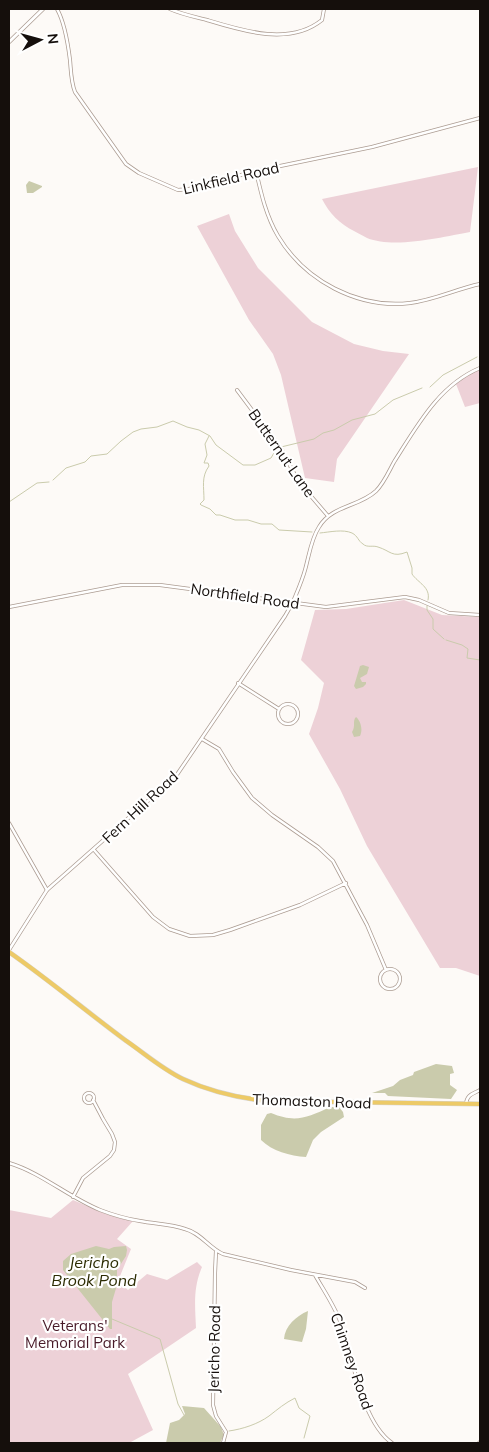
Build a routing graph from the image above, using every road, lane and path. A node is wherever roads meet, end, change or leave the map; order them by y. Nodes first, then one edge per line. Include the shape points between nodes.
1 (43, 9) edge
2 (58, 9) edge
3 (170, 9) edge
4 (324, 9) edge
5 (9, 42) edge
6 (480, 118) edge
7 (256, 171) junction
8 (480, 284) edge
9 (480, 368) edge
10 (237, 390) dead end
11 (328, 516) junction
12 (293, 602) junction
13 (9, 606) edge
14 (480, 615) edge
15 (238, 683) junction
16 (279, 709) junction
17 (202, 739) junction
18 (9, 823) edge
19 (94, 850) junction
20 (346, 883) junction
21 (47, 890) junction
22 (9, 951) edge
23 (386, 970) junction
24 (480, 1090) edge
25 (93, 1100) junction
26 (466, 1104) junction
27 (480, 1104) edge
28 (9, 1162) edge
29 (73, 1197) junction
30 (216, 1251) junction
31 (315, 1275) junction
32 (365, 1288) dead end
33 (223, 1443) edge
34 (392, 1443) edge

1 - 5 main road
2 - 7 street, Linkfield Road via 75,92 126,164 174,190
3 - 4 street via 264,34 299,32 315,26 322,20
6 - 7 street, Linkfield Road via 372,147
7 - 8 street via 265,207 278,236 303,267 333,288 365,300 404,304
9 - 11 street via 458,381 435,402 374,493
10 - 11 street, Butternut Lane via 280,447 298,481
11 - 12 street, Fern Hill Road via 316,532
12 - 13 street, Northfield Road via 160,585 122,585
12 - 14 street, Northfield Road via 332,607 405,596 449,613
12 - 15 street, Fern Hill Road
15 - 16 street
15 - 17 street, Fern Hill Road
16 - 16 street via 278,717 283,722 290,723 297,718 297,711 291,704 284,704
17 - 19 street, Fern Hill Road via 176,776
17 - 20 street via 219,749 252,798 327,854
18 - 21 street
19 - 20 street via 153,917 169,929 190,936 230,930 300,905
19 - 21 street, Fern Hill Road
20 - 23 street
21 - 22 street, Fern Hill Road
22 - 26 main road, Thomaston Road via 152,1060 208,1090 236,1098 268,1101
23 - 23 street via 393,969 400,976 395,988 388,989 381,983
24 - 26 street via 466,1098
25 - 25 street via 90,1093 84,1097 86,1103
25 - 29 street via 112,1134 114,1150 83,1178
26 - 27 main road, Thomaston Road
28 - 29 street
29 - 30 street via 124,1218 187,1229
30 - 31 street
30 - 33 street, Jericho Road via 213,1405 226,1432
31 - 32 street via 355,1282
31 - 34 street, Chimney Road via 342,1325 349,1356 374,1424

